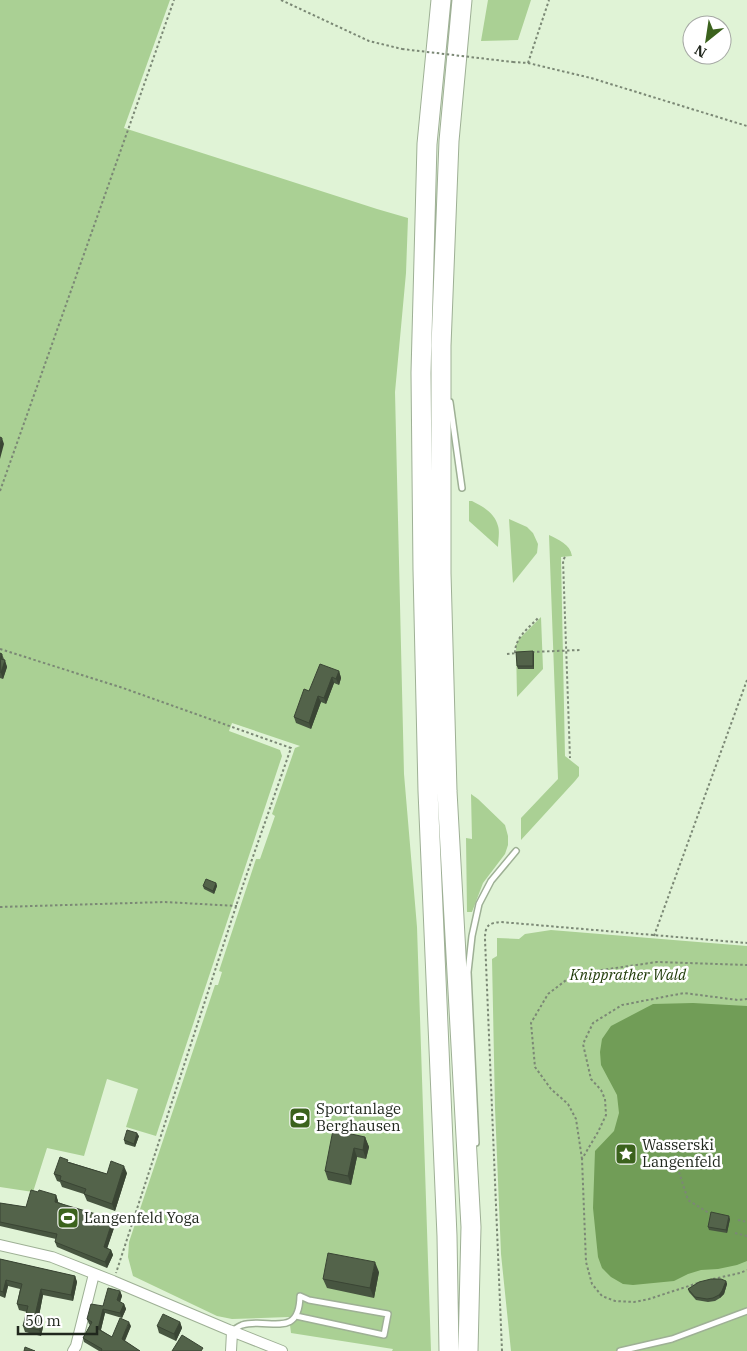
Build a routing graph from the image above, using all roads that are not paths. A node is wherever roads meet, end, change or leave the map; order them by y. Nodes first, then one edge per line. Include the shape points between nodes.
1 (441, 0) edge
2 (462, 0) edge
3 (441, 346) junction
4 (447, 384) dead end
5 (448, 394) dead end
6 (462, 488) dead end
7 (516, 850) dead end
8 (476, 1150) dead end
9 (476, 1199) dead end
10 (471, 1227) junction
11 (0, 1245) edge
12 (94, 1274) junction
13 (747, 1311) edge
14 (296, 1316) junction
15 (232, 1332) junction
16 (73, 1351) edge
17 (231, 1351) edge
18 (282, 1351) edge
19 (449, 1351) edge
20 (468, 1351) edge
21 (620, 1351) edge

1 - 19 highway via 427,144 421,374 428,791
2 - 3 highway via 449,141
3 - 4 lane
3 - 10 highway via 440,573 447,791
5 - 6 lane
7 - 8 lane via 479,904 472,936 468,972
9 - 10 lane
10 - 20 highway
11 - 12 street via 52,1257
12 - 15 street
12 - 16 street
13 - 21 lane via 672,1339
14 - 14 lane via 384,1335 388,1314 300,1296
14 - 15 lane via 288,1323 240,1325
15 - 17 street
15 - 18 street

